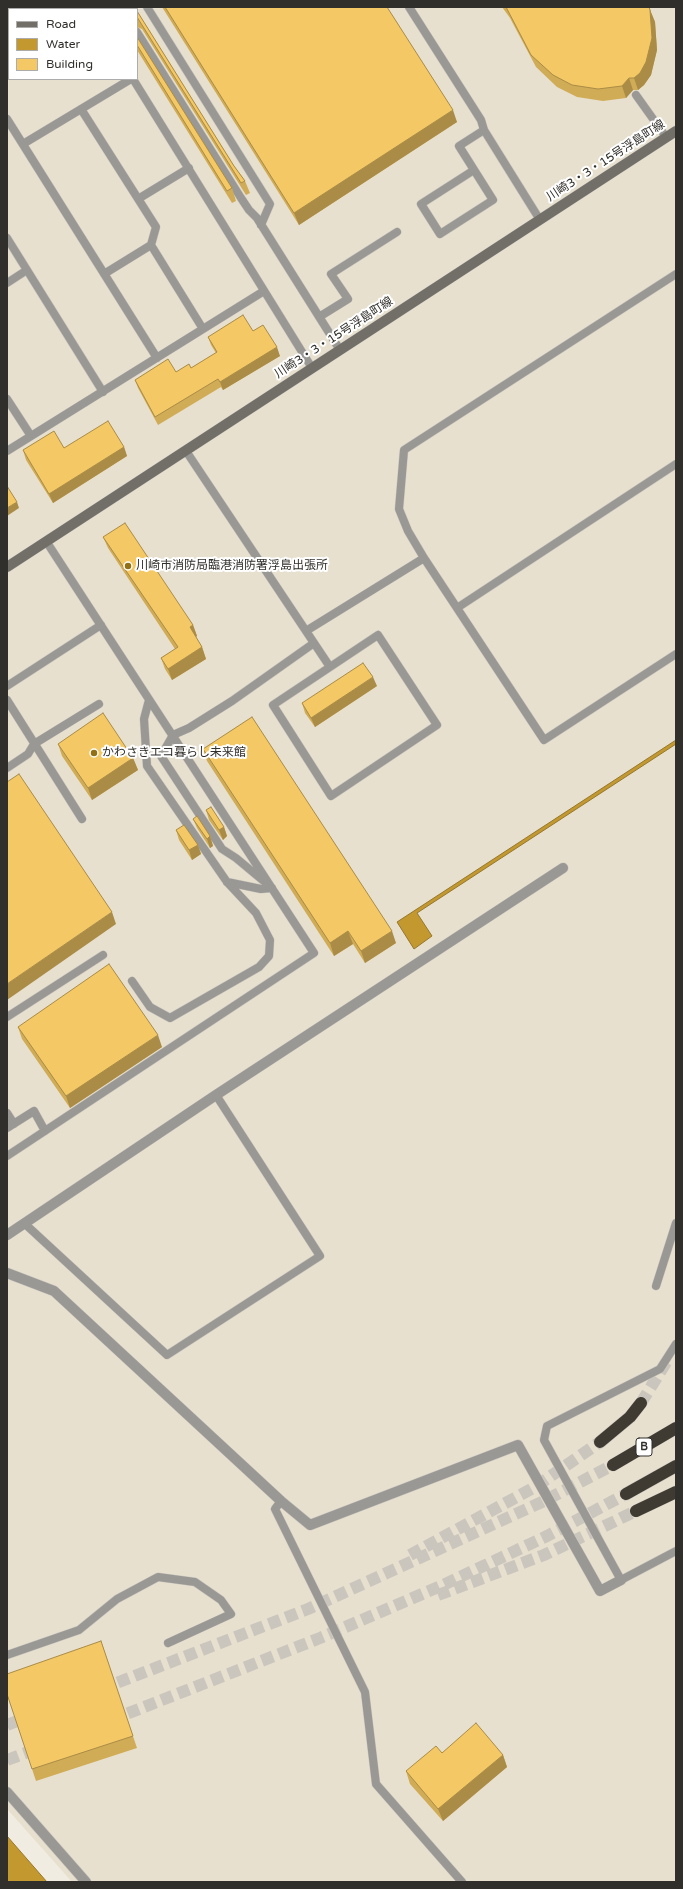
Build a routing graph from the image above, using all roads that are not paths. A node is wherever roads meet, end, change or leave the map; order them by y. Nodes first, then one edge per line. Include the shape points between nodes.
1 (147, 7) edge
2 (409, 7) edge
3 (138, 34) edge
4 (130, 80) edge
5 (133, 80) edge
6 (636, 95) dead end
7 (81, 109) junction
8 (7, 119) edge
9 (484, 130) junction
10 (676, 131) edge
11 (666, 137) junction
12 (23, 144) junction
13 (189, 168) junction
14 (474, 170) junction
15 (138, 199) junction
16 (540, 220) junction
17 (261, 225) junction
18 (397, 232) dead end
19 (7, 238) edge
20 (150, 245) junction
21 (27, 270) junction
22 (104, 274) junction
23 (676, 274) edge
24 (7, 283) edge
25 (264, 291) junction
26 (319, 317) junction
27 (203, 329) junction
28 (340, 350) junction
29 (157, 358) junction
30 (312, 368) junction
31 (103, 392) junction
32 (7, 398) edge
33 (31, 436) junction
34 (186, 450) junction
35 (7, 451) edge
36 (676, 464) edge
37 (46, 541) junction
38 (424, 558) junction
39 (8, 565) edge
40 (457, 608) junction
41 (101, 625) junction
42 (306, 631) junction
43 (314, 643) junction
44 (676, 654) edge
45 (330, 667) junction
46 (7, 686) edge
47 (7, 700) edge
48 (150, 700) junction
49 (99, 704) dead end
50 (173, 736) junction
51 (34, 744) junction
52 (7, 768) edge
53 (82, 819) dead end
54 (562, 868) dead end
55 (227, 882) junction
56 (272, 888) junction
57 (103, 955) dead end
58 (132, 981) dead end
59 (7, 1017) edge
60 (216, 1095) junction
61 (7, 1113) edge
62 (11, 1126) edge
63 (45, 1131) junction
64 (7, 1156) edge
65 (676, 1222) edge
66 (24, 1223) junction
67 (7, 1235) edge
68 (7, 1273) edge
69 (656, 1286) dead end
70 (676, 1344) edge
71 (641, 1402) tunnel mouth
72 (676, 1428) edge
73 (600, 1442) tunnel mouth
74 (613, 1465) tunnel mouth
75 (676, 1466) edge
76 (676, 1492) edge
77 (626, 1494) tunnel mouth
78 (281, 1501) junction
79 (636, 1512) tunnel mouth
80 (676, 1551) edge
81 (621, 1580) junction
82 (168, 1643) dead end
83 (7, 1655) edge
84 (7, 1792) edge
85 (86, 1882) edge
86 (462, 1882) edge

1 - 17 lane via 270,204
2 - 9 lane via 481,120
3 - 17 lane via 241,198
4 - 7 lane
5 - 13 lane
6 - 11 lane
7 - 12 lane
7 - 15 lane
8 - 12 lane
9 - 14 lane via 458,146
9 - 16 lane
10 - 11 street, 川崎3・3・15号浮島町線
11 - 16 street, 川崎3・3・15号浮島町線
12 - 22 lane
13 - 15 lane
13 - 25 lane
14 - 14 lane via 493,200 440,234 421,204
15 - 20 lane via 156,227
16 - 28 street, 川崎3・3・15号浮島町線
17 - 26 lane
18 - 26 lane via 331,274 348,299
19 - 21 lane
20 - 22 lane
20 - 27 lane
21 - 24 lane
21 - 31 lane
22 - 29 lane
23 - 38 lane via 404,450 399,509
25 - 27 lane
25 - 30 lane
26 - 28 lane
27 - 29 lane
28 - 30 street, 川崎3・3・15号浮島町線
29 - 31 lane
30 - 34 street, 川崎3・3・15号浮島町線
31 - 33 lane
32 - 33 lane
33 - 35 lane
34 - 37 street, 川崎3・3・15号浮島町線
34 - 42 lane
36 - 40 lane
37 - 39 street, 川崎3・3・15号浮島町線
37 - 41 lane
38 - 40 lane
38 - 42 lane
40 - 44 lane via 544,740
41 - 46 lane
41 - 48 lane
42 - 43 lane
43 - 45 lane
43 - 50 lane via 232,701
45 - 45 lane via 273,705 331,796 438,725 378,635
47 - 51 lane
48 - 50 lane
48 - 55 lane via 144,719 147,766
49 - 51 lane
50 - 56 lane
50 - 56 lane via 161,756 222,849
51 - 52 lane via 28,754
51 - 53 lane
54 - 60 street
55 - 56 lane via 261,889
55 - 58 lane via 256,913 270,940 269,956 258,967 170,1018 150,1007
56 - 63 lane via 314,953
57 - 59 lane
60 - 66 street
60 - 66 lane via 320,1256 167,1355
61 - 62 lane
62 - 63 lane via 34,1111
63 - 64 lane
65 - 69 lane
66 - 67 street
68 - 78 street via 54,1291
70 - 81 lane via 660,1369 547,1426 544,1440
71 - 73 highway via 630,1417
72 - 74 highway, B
75 - 77 highway
76 - 79 highway
78 - 81 street via 310,1525 518,1445 600,1591
78 - 86 lane via 275,1509 365,1692 376,1784
80 - 81 lane
82 - 83 lane via 231,1614 221,1600 195,1582 158,1578 116,1599 79,1630
84 - 85 street

